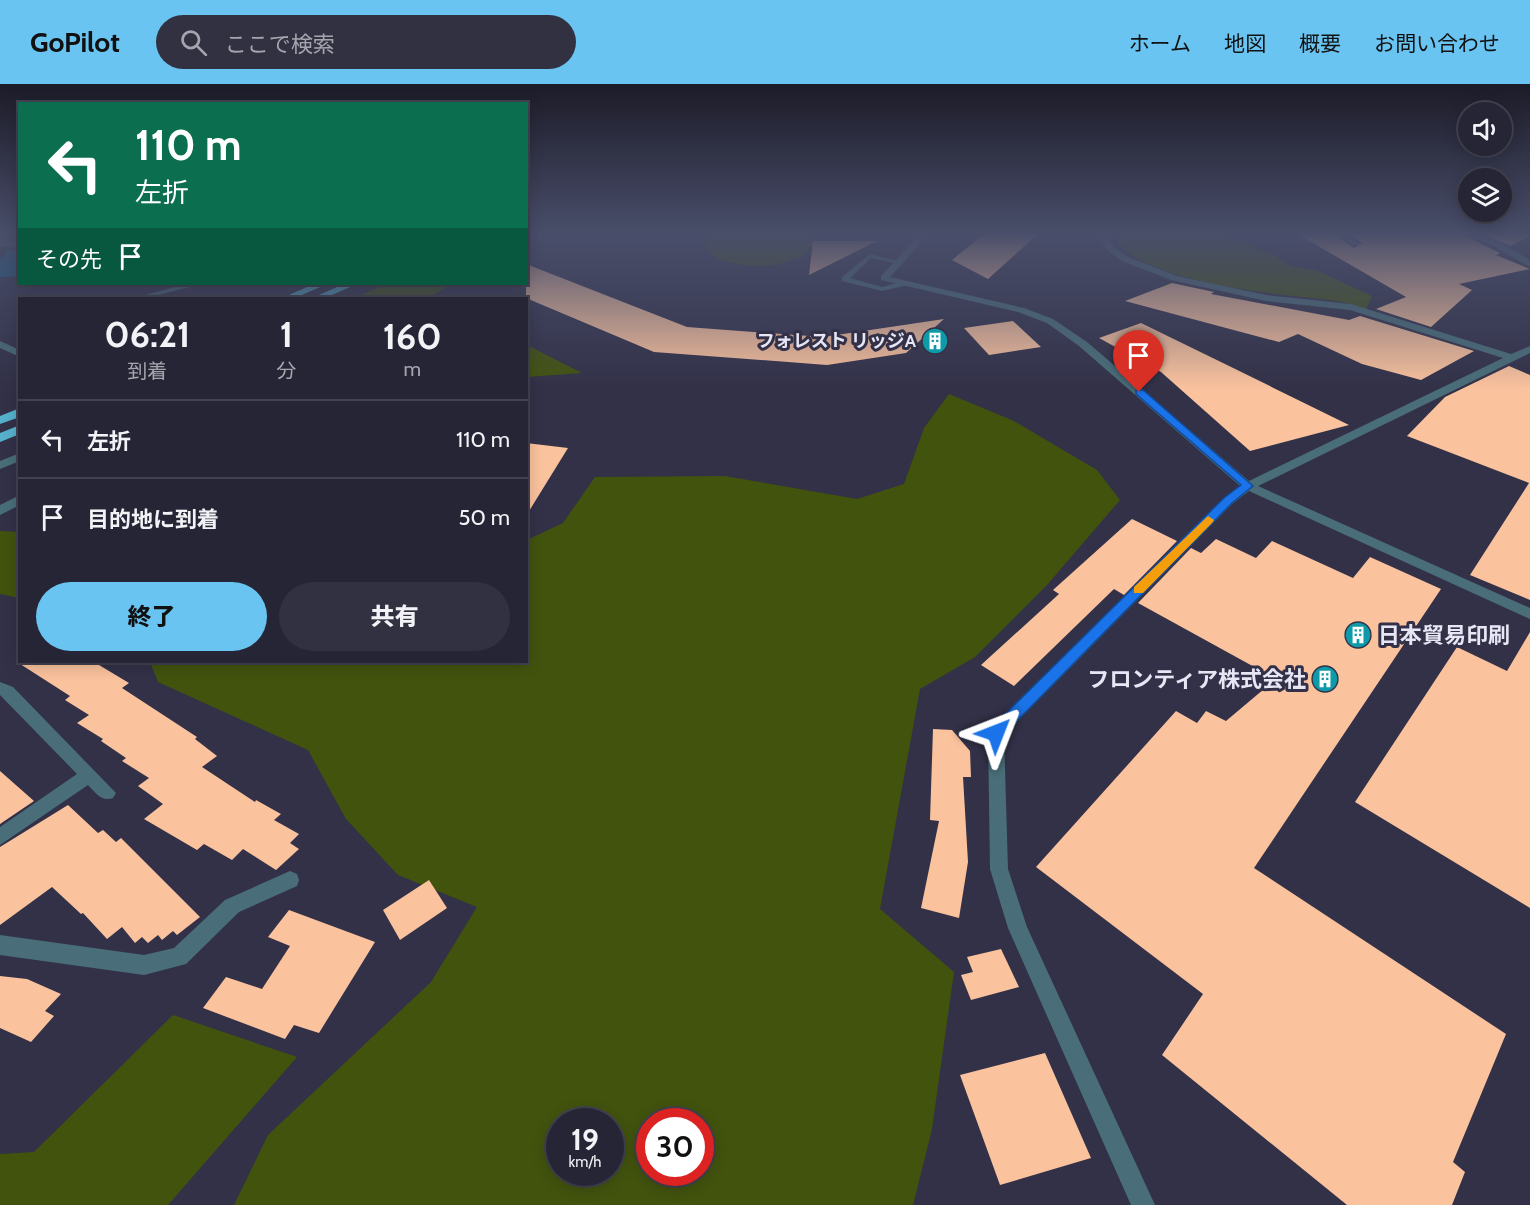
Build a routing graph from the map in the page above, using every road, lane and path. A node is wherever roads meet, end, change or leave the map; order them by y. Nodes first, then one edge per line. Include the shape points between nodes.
1 (865, 284) edge
2 (900, 284) edge
3 (911, 284) edge
4 (1203, 284) edge
5 (192, 285) edge
6 (319, 285) edge
7 (350, 285) edge
8 (142, 297) edge
9 (289, 297) edge
10 (320, 297) edge
11 (18, 339) edge
12 (1, 345) edge
13 (1530, 350) edge
14 (18, 353) edge
15 (1512, 358) junction
16 (18, 413) edge
17 (0, 420) edge
18 (18, 430) edge
19 (0, 438) edge
20 (18, 457) edge
21 (0, 465) edge
22 (1248, 486) junction
23 (18, 500) edge
24 (0, 511) edge
25 (1530, 614) edge
26 (0, 688) edge
27 (89, 775) junction
28 (107, 793) dead end
29 (0, 837) edge
30 (290, 880) dead end
31 (0, 945) edge
32 (1143, 1205) edge

1 - 2 lane via 882,289
3 - 22 street via 1021,310 1050,321 1083,344
4 - 15 street via 1266,298 1351,307
5 - 8 street
6 - 9 highway
7 - 10 highway
11 - 12 street
12 - 14 street
13 - 15 street
15 - 22 street
16 - 17 highway
18 - 19 highway
20 - 21 street
22 - 25 street
22 - 32 street via 1228,501 996,733 999,869 1018,928
23 - 24 street
26 - 27 street
27 - 28 street
27 - 29 street
30 - 31 street via 232,906 179,957 144,965

